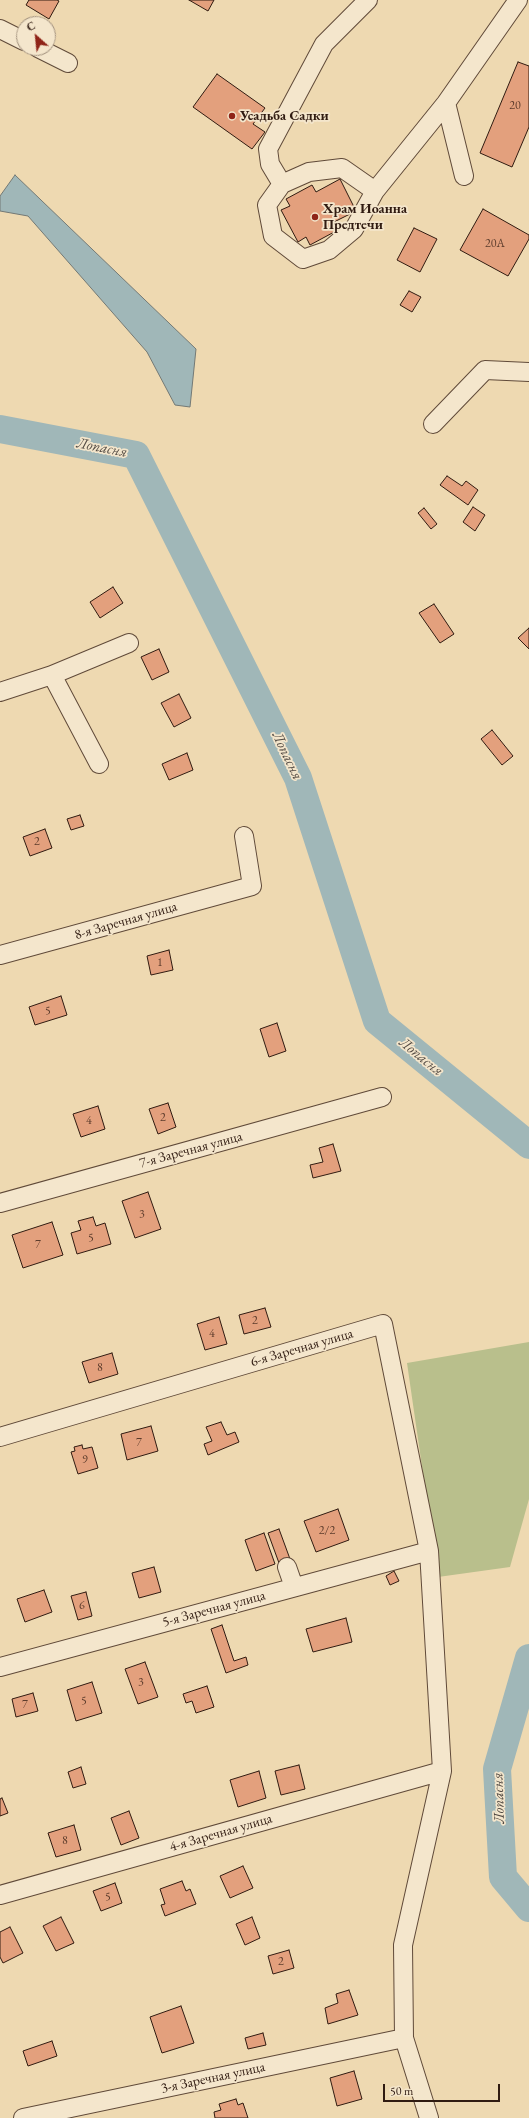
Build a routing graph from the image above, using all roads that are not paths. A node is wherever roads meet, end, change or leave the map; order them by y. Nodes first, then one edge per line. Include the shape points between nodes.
1 (368, 0) edge
2 (518, 0) edge
3 (0, 29) edge
4 (16, 37) edge
5 (54, 56) edge
6 (68, 63) dead end
7 (446, 103) junction
8 (464, 176) dead end
9 (282, 184) junction
10 (375, 191) junction
11 (529, 372) edge
12 (433, 424) dead end
13 (129, 643) dead end
14 (52, 675) junction
15 (0, 692) edge
16 (99, 764) dead end
17 (244, 836) dead end
18 (0, 956) edge
19 (382, 1097) dead end
20 (0, 1203) edge
21 (0, 1436) edge
22 (429, 1551) junction
23 (287, 1567) dead end
24 (294, 1587) junction
25 (0, 1667) edge
26 (442, 1771) junction
27 (0, 1895) edge
28 (404, 2038) junction
29 (23, 2118) edge
30 (429, 2118) edge

1 - 9 street via 324,44 268,149 270,164
2 - 7 street
3 - 4 street
5 - 6 street
7 - 8 street
7 - 10 street
9 - 10 street via 309,172 342,168
9 - 10 street via 267,205 273,236 303,259 329,250 354,229
11 - 12 street via 485,370
13 - 14 street
14 - 15 street
14 - 16 street
17 - 18 street, 8-я Заречная улица via 252,886
19 - 20 street, 7-я Заречная улица
21 - 22 street, 6-я Заречная улица via 383,1324
22 - 24 street, 5-я Заречная улица
22 - 26 street
23 - 24 street
24 - 25 street, 5-я Заречная улица
26 - 27 street, 4-я Заречная улица
26 - 28 street via 402,1945
28 - 29 street, 3-я Заречная улица
28 - 30 street

